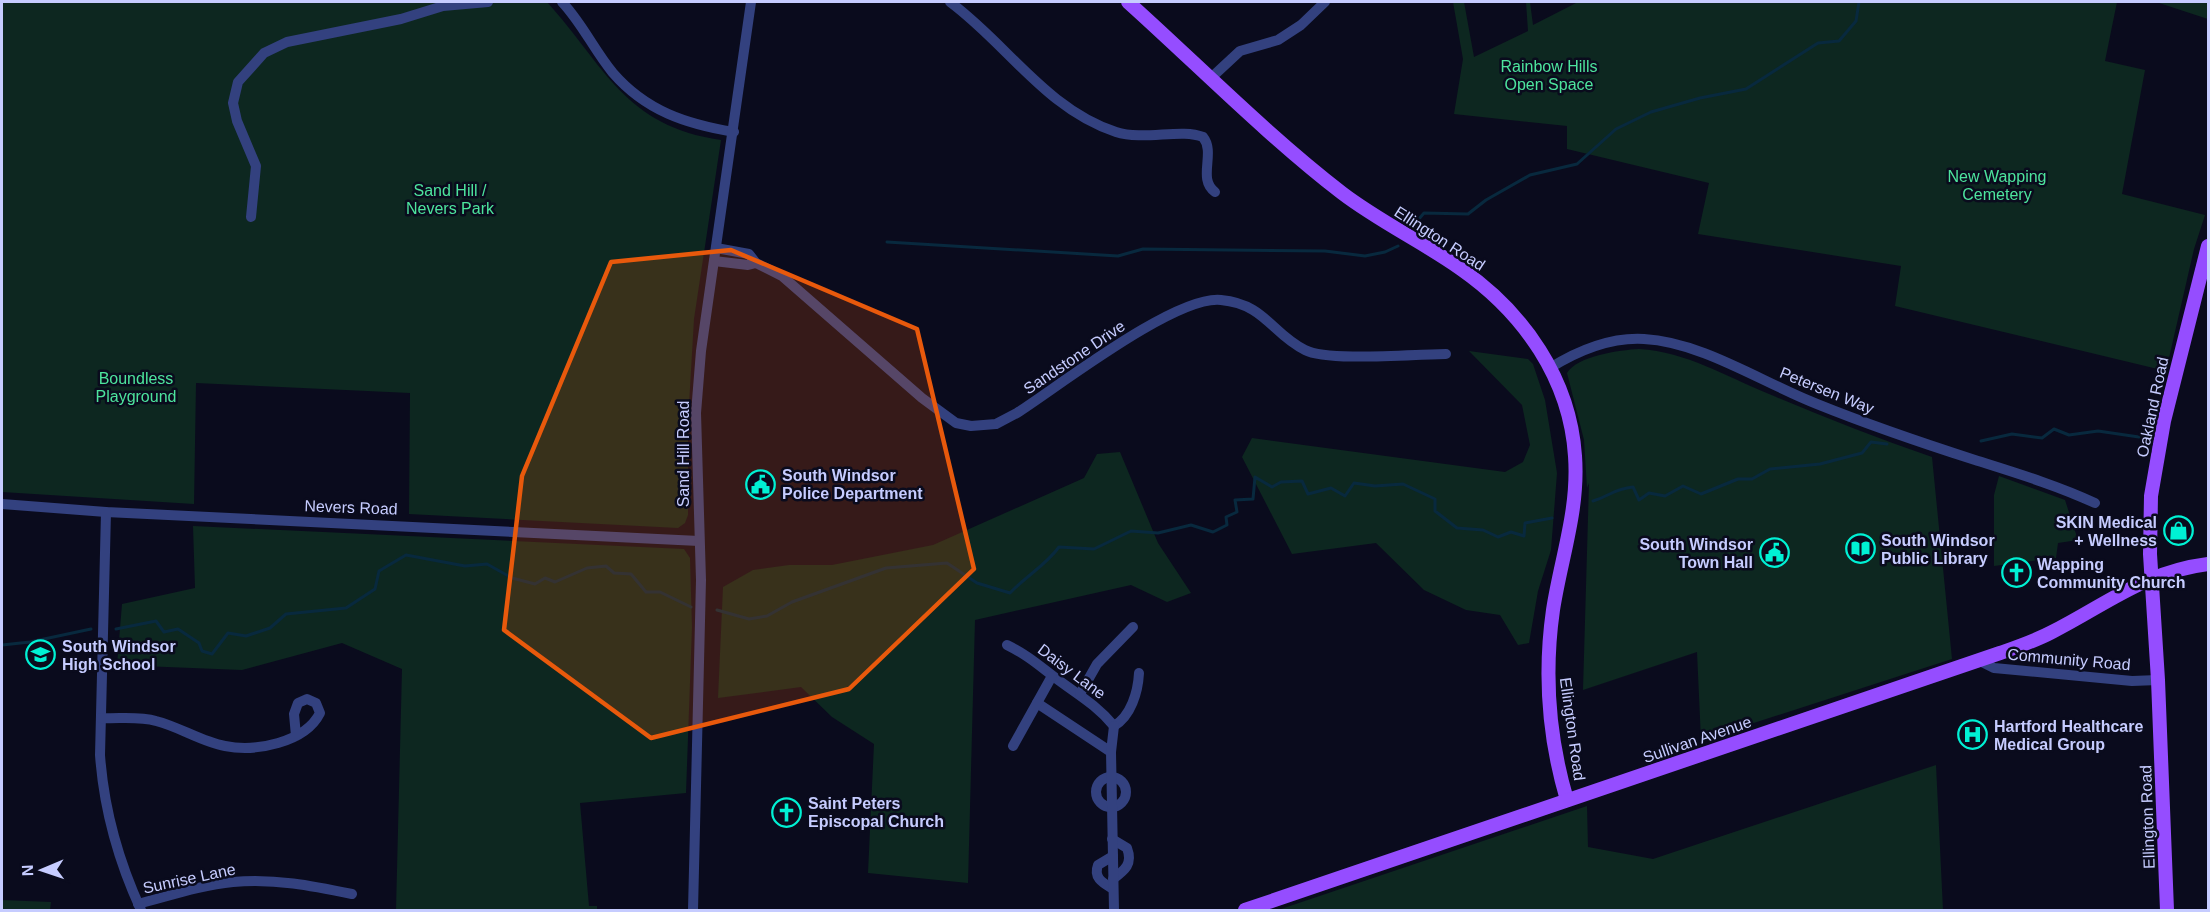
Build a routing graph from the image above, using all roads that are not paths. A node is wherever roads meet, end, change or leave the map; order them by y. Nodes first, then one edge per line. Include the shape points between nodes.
1 (488, 2) edge
2 (562, 2) edge
3 (752, 2) edge
4 (950, 2) edge
5 (1128, 2) edge
6 (1325, 2) edge
7 (1212, 77) junction
8 (734, 132) junction
9 (1215, 192) dead end
10 (251, 217) dead end
11 (2208, 246) edge
12 (716, 248) junction
13 (714, 261) junction
14 (756, 263) junction
15 (1446, 354) dead end
16 (1550, 368) junction
17 (2095, 503) dead end
18 (2, 504) edge
19 (106, 512) junction
20 (699, 541) junction
21 (2208, 564) edge
22 (2151, 579) junction
23 (1133, 627) dead end
24 (1007, 645) dead end
25 (1980, 661) junction
26 (1139, 673) dead end
27 (1052, 676) junction
28 (2158, 680) junction
29 (1080, 693) junction
30 (1037, 703) junction
31 (101, 718) junction
32 (1114, 726) junction
33 (296, 735) dead end
34 (1013, 746) dead end
35 (1111, 752) junction
36 (1111, 776) junction
37 (1567, 800) junction
38 (1112, 809) junction
39 (1112, 839) junction
40 (1113, 855) junction
41 (1113, 884) junction
42 (352, 894) dead end
43 (139, 907) edge
44 (693, 910) edge
45 (1114, 910) edge
46 (1245, 910) edge
47 (2167, 910) edge

1 - 10 street via 443,6 401,20 287,42 264,54 238,82 233,103 256,166
2 - 8 street via 613,73 656,110 703,127
3 - 8 street, Sand Hill Road
4 - 9 street via 1067,108 1125,134 1203,137 1208,145 1207,180
5 - 7 main road, Ellington Road
6 - 7 street via 1302,25 1278,40 1239,51
7 - 16 main road, Ellington Road via 1343,194 1460,268 1495,296 1521,322
8 - 12 street, Sand Hill Road
11 - 22 main road, Oakland Road via 2158,451 2151,496
12 - 13 street, Sand Hill Road
12 - 14 street, Sandstone Drive via 749,254
13 - 14 street, Sandstone Drive via 748,266
13 - 20 street, Sand Hill Road via 700,351 696,413
14 - 15 street, Sandstone Drive via 782,276 948,418 970,426 996,424 1017,413 1160,318 1190,304 1220,299 1243,304 1266,316 1305,351 1325,356
16 - 17 street, Petersen Way via 1609,340 1642,338 1674,342 1816,404
16 - 37 main road, Ellington Road via 1566,406 1575,455 1574,509 1553,609 1548,674 1555,742
18 - 19 street, Nevers Road
19 - 20 street, Nevers Road
19 - 31 street
20 - 44 street, Sand Hill Road via 701,640
21 - 22 main road, Sullivan Avenue
22 - 25 main road, Sullivan Avenue via 2119,592 2050,633
22 - 28 main road, Ellington Road
23 - 29 street via 1097,664
24 - 27 street, Daisy Lane via 1036,661
25 - 28 street, Community Road via 1994,668
25 - 37 main road, Sullivan Avenue
26 - 32 street via 1131,706
27 - 29 street, Daisy Lane
27 - 30 street
28 - 47 main road, Ellington Road
29 - 32 street, Daisy Lane
30 - 34 street
30 - 35 street
31 - 33 street via 153,720 224,746 251,748
31 - 43 street via 101,765 108,820
32 - 35 street
35 - 36 street
36 - 38 street
36 - 38 street via 1123,783 1128,792
36 - 38 street via 1099,782 1095,792
37 - 46 main road, Sullivan Avenue
38 - 39 street
39 - 40 street
39 - 41 street via 1127,848 1130,858 1127,869
40 - 41 street
40 - 41 street via 1098,865 1096,872 1098,879
41 - 45 street
42 - 43 street, Sunrise Lane via 300,884 232,882

